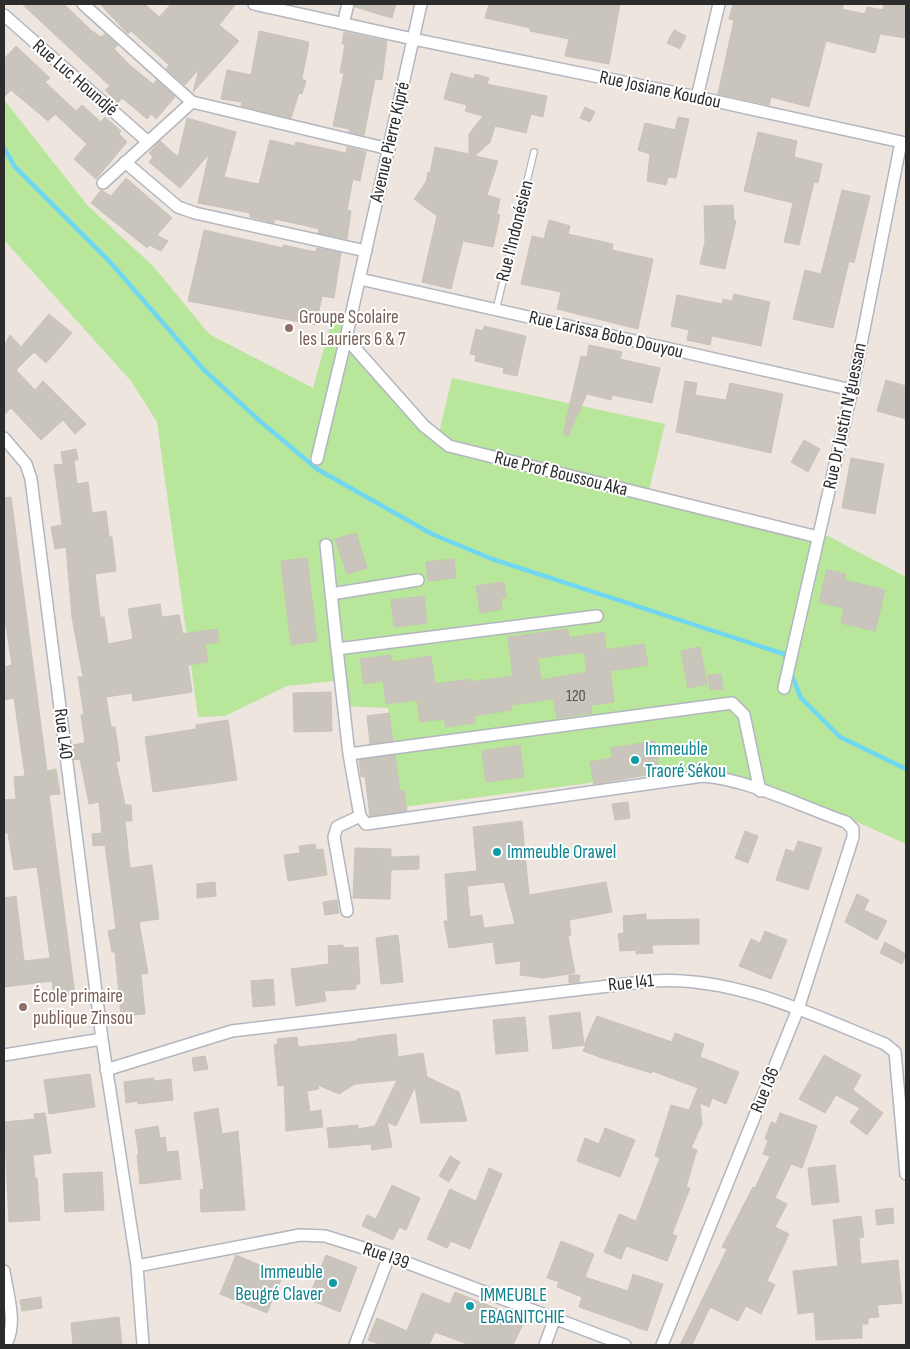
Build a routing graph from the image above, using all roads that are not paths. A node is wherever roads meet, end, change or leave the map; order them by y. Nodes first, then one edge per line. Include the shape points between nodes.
1 (83, 4) edge
2 (254, 4) edge
3 (348, 4) edge
4 (421, 4) edge
5 (719, 4) edge
6 (4, 15) edge
7 (343, 24) junction
8 (413, 40) junction
9 (697, 97) junction
10 (192, 102) junction
11 (147, 141) junction
12 (904, 143) edge
13 (389, 149) junction
14 (534, 152) dead end
15 (125, 162) junction
16 (103, 183) dead end
17 (366, 251) junction
18 (360, 279) junction
19 (496, 310) junction
20 (346, 338) junction
21 (852, 390) junction
22 (4, 438) edge
23 (317, 459) dead end
24 (818, 537) junction
25 (326, 545) dead end
26 (418, 580) dead end
27 (331, 594) junction
28 (598, 616) dead end
29 (338, 649) junction
30 (784, 688) dead end
31 (349, 754) junction
32 (760, 791) junction
33 (360, 816) junction
34 (347, 911) dead end
35 (798, 1008) junction
36 (102, 1039) junction
37 (4, 1055) edge
38 (106, 1070) junction
39 (906, 1174) edge
40 (389, 1256) junction
41 (137, 1266) junction
42 (4, 1271) edge
43 (554, 1320) junction
44 (4, 1343) edge
45 (143, 1345) edge
46 (355, 1345) edge
47 (545, 1345) edge
48 (625, 1345) edge
49 (662, 1345) edge

1 - 10 street
2 - 7 street, Rue Josiane Koudou
3 - 7 street
4 - 8 street, Avenue Pierre Kipré
5 - 9 street
6 - 11 street, Rue Luc Houndjé
7 - 8 street, Rue Josiane Koudou
8 - 9 street, Rue Josiane Koudou
8 - 13 street, Avenue Pierre Kipré
9 - 12 street, Rue Josiane Koudou
10 - 11 street
10 - 13 street
11 - 15 street
12 - 21 street, Rue Dr Justin N'guessan
13 - 17 street, Avenue Pierre Kipré
14 - 19 lane, Rue l'Indonésien
15 - 16 street
15 - 17 street via 178,207
17 - 18 street, Avenue Pierre Kipré
18 - 19 street, Rue Larissa Bobo Douyou
18 - 20 street, Avenue Pierre Kipré
19 - 21 street, Rue Larissa Bobo Douyou
20 - 23 street, Avenue Pierre Kipré
20 - 24 street, Rue Prof Boussou Aka via 424,426 449,446
21 - 24 street, Rue Dr Justin N'guessan
22 - 36 street, Rue L40 via 26,464 31,479
24 - 30 street, Rue Dr Justin N'guessan
25 - 27 street
26 - 27 street
27 - 29 street
28 - 29 street
29 - 31 street
31 - 32 street via 732,703 744,715
31 - 33 street
32 - 33 street via 720,777 703,776 375,825 366,824
32 - 35 street, Rue I36 via 846,822 853,829
33 - 34 street via 337,827 334,837
35 - 38 street, Rue I41 via 709,982 679,979 232,1030
35 - 39 street, Rue I41 via 885,1044 895,1052
35 - 49 street, Rue I36
36 - 37 street
36 - 38 street, Rue L40
38 - 41 street, Rue L40
40 - 41 street, Rue I39 via 324,1236 300,1236
40 - 43 street, Rue I39
40 - 46 street
41 - 45 street, Rue L40
42 - 44 street via 12,1321 11,1334
43 - 47 street
43 - 48 street, Rue I39

